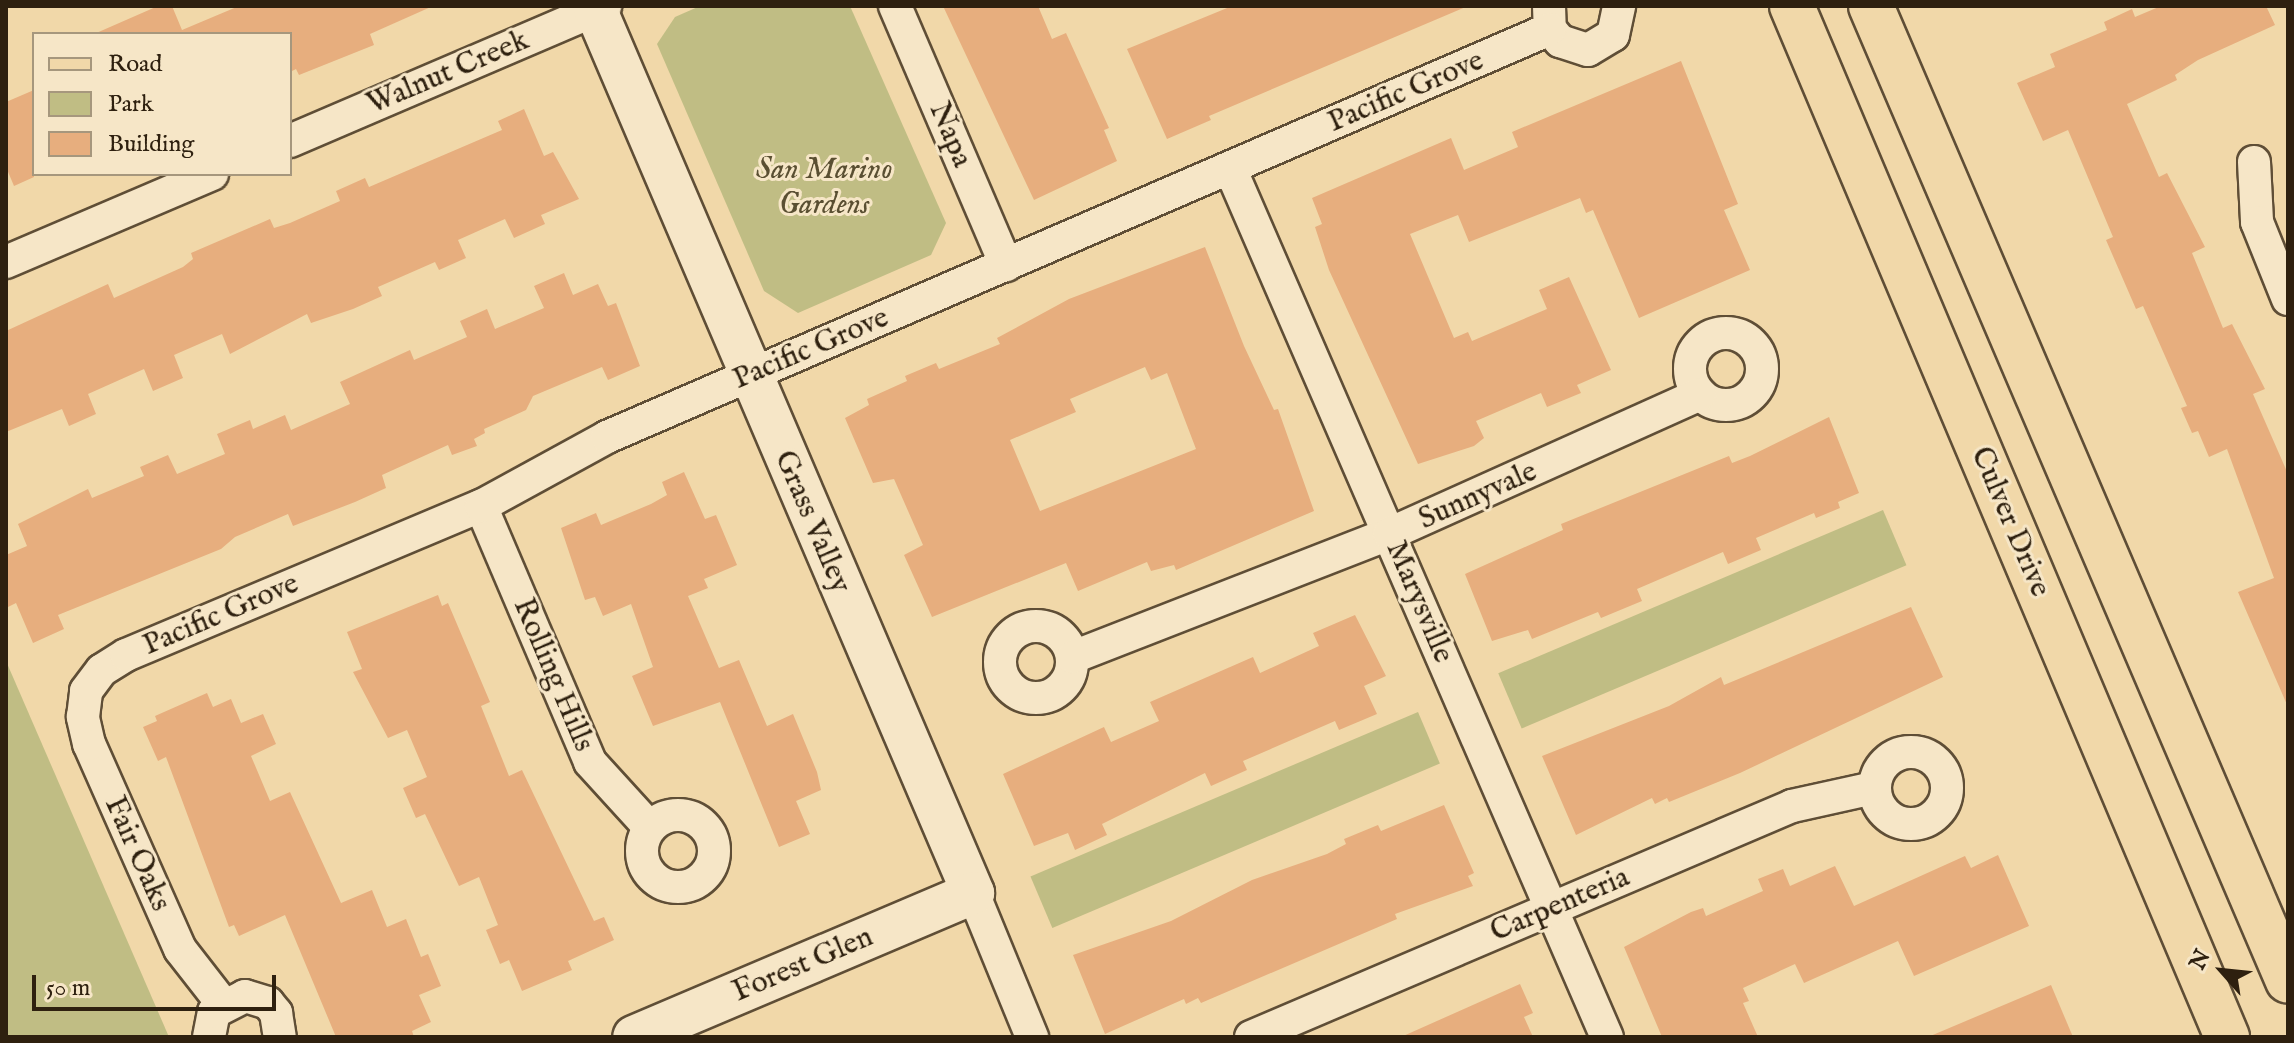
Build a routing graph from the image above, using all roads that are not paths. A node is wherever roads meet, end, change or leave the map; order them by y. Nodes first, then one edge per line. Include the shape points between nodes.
1 (895, 6) edge
2 (1619, 6) edge
3 (1792, 6) edge
4 (1871, 6) edge
5 (598, 7) edge
6 (1550, 18) edge
7 (292, 140) edge
8 (2254, 162) dead end
9 (1230, 168) junction
10 (207, 176) edge
11 (6, 262) edge
12 (1006, 265) junction
13 (2288, 299) edge
14 (749, 376) junction
15 (1700, 394) dead end
16 (481, 506) junction
17 (1389, 534) junction
18 (1073, 657) dead end
19 (86, 691) joint
20 (1874, 788) dead end
21 (650, 828) dead end
22 (973, 893) junction
23 (1551, 909) junction
24 (2288, 981) edge
25 (222, 1003) junction
26 (209, 1037) edge
27 (280, 1037) edge
28 (634, 1037) edge
29 (1032, 1037) edge
30 (1251, 1037) edge
31 (1607, 1037) edge
32 (2227, 1037) edge

1 - 12 street, Napa
2 - 6 street, Pacific Grove via 1613,35 1602,45 1573,49
3 - 32 main road, Culver Drive
4 - 24 main road
5 - 7 street, Walnut Creek
5 - 14 street, Grass Valley
6 - 9 street, Pacific Grove
8 - 13 street via 2257,222
9 - 12 street, Pacific Grove
9 - 17 street, Marysville
10 - 11 street
12 - 14 street, Pacific Grove
14 - 16 street, Pacific Grove via 607,437
14 - 22 street, Grass Valley
15 - 17 street, Sunnyvale
16 - 19 street, Pacific Grove via 126,655 102,670
16 - 21 street, Rolling Hills via 590,762
17 - 18 street, Sunnyvale
17 - 23 street, Marysville
19 - 25 street, Fair Oaks via 83,717 89,744 139,862 180,949
20 - 23 street, Carpenteria via 1792,806
22 - 28 street, Forest Glen
22 - 29 street, Grass Valley
23 - 30 street, Carpenteria
23 - 31 street, Marysville
25 - 26 street via 209,1022
25 - 27 street via 245,996 268,1003 280,1024

